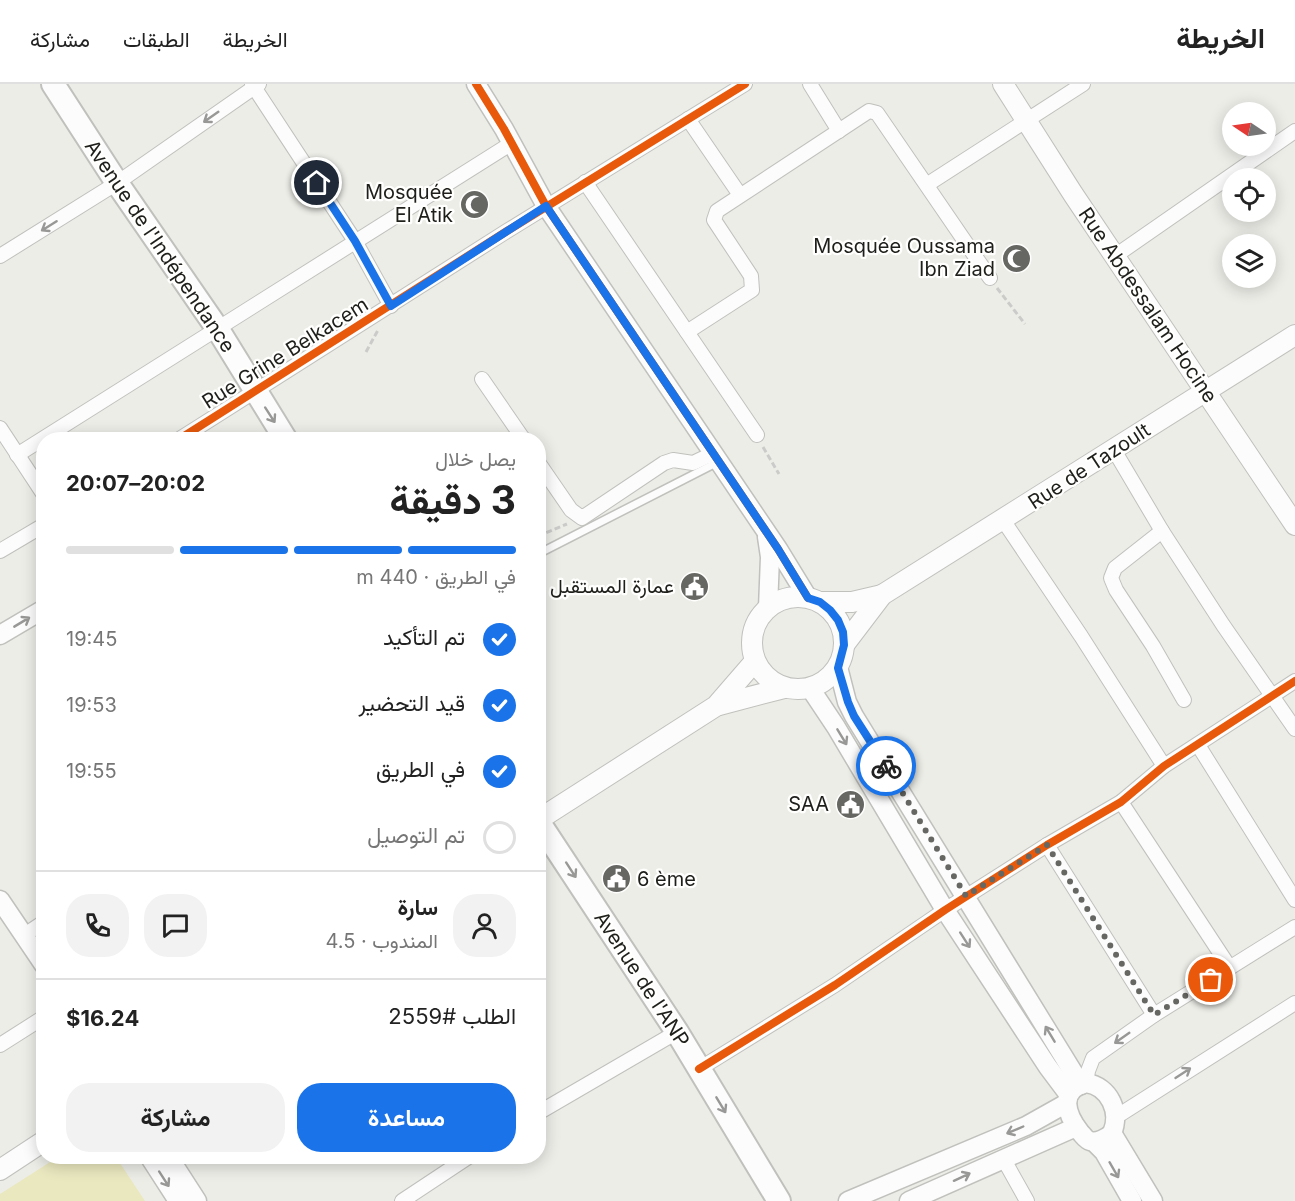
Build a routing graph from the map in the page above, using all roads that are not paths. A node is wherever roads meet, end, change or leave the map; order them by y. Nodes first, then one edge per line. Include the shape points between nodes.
1 (53, 84) edge
2 (476, 84) edge
3 (745, 84) edge
4 (810, 84) edge
5 (1003, 84) edge
6 (1083, 84) edge
7 (255, 85) edge
8 (688, 119) junction
9 (1026, 120) junction
10 (839, 131) junction
11 (1295, 131) edge
12 (512, 143) junction
13 (585, 182) junction
14 (117, 183) junction
15 (928, 184) junction
16 (740, 195) junction
17 (546, 206) junction
18 (355, 241) junction
19 (0, 256) edge
20 (1115, 256) junction
21 (990, 278) road end
22 (391, 306) junction
23 (217, 328) junction
24 (687, 332) junction
25 (1295, 335) edge
26 (482, 379) dead end
27 (254, 391) junction
28 (1206, 391) junction
29 (0, 428) edge
30 (53, 432) edge
31 (190, 432) edge
32 (281, 432) edge
33 (518, 432) edge
34 (757, 435) road end
35 (36, 443) edge
36 (1114, 450) junction
37 (17, 455) junction
38 (715, 458) junction
39 (546, 474) edge
40 (36, 483) edge
41 (1003, 520) junction
42 (1295, 525) edge
43 (36, 530) edge
44 (1162, 531) junction
45 (766, 532) junction
46 (546, 550) edge
47 (0, 551) edge
48 (882, 595) junction
49 (814, 600) junction
50 (768, 608) junction
51 (36, 614) edge
52 (0, 635) edge
53 (844, 645) junction
54 (755, 661) junction
55 (838, 668) junction
56 (1295, 681) edge
57 (784, 688) junction
58 (810, 688) junction
59 (1273, 695) junction
60 (1184, 700) dead end
61 (716, 706) junction
62 (1295, 729) edge
63 (1198, 745) junction
64 (1164, 766) junction
65 (1121, 802) junction
66 (546, 816) edge
67 (546, 833) edge
68 (1047, 845) junction
69 (966, 896) junction
70 (0, 900) edge
71 (1295, 900) edge
72 (945, 910) junction
73 (36, 926) edge
74 (1295, 927) edge
75 (21, 933) junction
76 (36, 954) edge
77 (1230, 968) junction
78 (1295, 1003) edge
79 (1154, 1015) junction
80 (36, 1022) edge
81 (677, 1032) junction
82 (0, 1045) edge
83 (699, 1069) junction
84 (1076, 1091) junction
85 (546, 1108) edge
86 (1114, 1125) junction
87 (1076, 1126) junction
88 (1094, 1142) junction
89 (36, 1146) edge
90 (1003, 1158) junction
91 (154, 1164) edge
92 (173, 1164) edge
93 (458, 1164) edge
94 (0, 1170) edge
95 (908, 1176) junction
96 (1139, 1199) edge
97 (911, 1200) edge
98 (178, 1201) edge
99 (197, 1201) edge
100 (402, 1201) edge
101 (778, 1201) edge
102 (848, 1201) edge
103 (1027, 1201) edge

1 - 14 main road, Avenue de l'Indépendance
2 - 12 street
3 - 8 street, Rue Grine Belkacem
4 - 10 street
5 - 9 main road, Rue Abdessalam Hocine
6 - 9 street
7 -> 14 street
7 - 18 street
8 - 13 street, Rue Grine Belkacem
8 - 16 street
9 - 15 street
9 - 20 main road, Rue Abdessalam Hocine
10 - 15 street via 866,112 875,111
10 - 16 street
11 - 20 street
12 - 17 street
12 - 18 street
13 - 17 street, Rue Grine Belkacem
13 - 24 street
14 -> 19 street
14 - 23 main road, Avenue de l'Indépendance
15 - 21 street
16 - 24 street via 717,211 714,218 750,276 752,290
17 - 22 street, Rue Grine Belkacem
17 - 38 street
18 - 22 street
18 - 23 street
20 - 28 main road, Rue Abdessalam Hocine
22 - 27 street, Rue Grine Belkacem
23 - 27 main road, Avenue de l'Indépendance
23 - 30 street
24 - 34 street
25 - 28 main road, Rue de Tazoult
26 - 33 street
27 - 31 street, Rue Grine Belkacem
27 -> 32 main road, Avenue de l'Indépendance
28 - 36 main road, Rue de Tazoult
28 - 42 main road, Rue Abdessalam Hocine
29 - 37 street
35 - 37 street
36 - 41 main road, Rue de Tazoult
36 - 44 street
37 - 40 street
38 - 39 street via 664,463 582,518 571,510
38 - 45 street
38 - 46 lane
41 - 48 main road, Rue de Tazoult
41 - 64 street
43 - 47 street
44 - 59 street
44 - 60 street via 1115,568 1111,578
45 - 49 street
45 - 50 street via 770,557
48 - 49 main road, Rue de Tazoult via 852,602
48 - 53 main road, Rue de Tazoult
49 - 50 main road via 794,597
49 - 53 main road via 838,620
50 - 54 main road via 753,632 751,647
52 -> 51 street
53 - 55 main road
54 - 57 main road via 762,673
54 - 61 main road
55 - 58 main road via 826,681
55 - 69 street via 854,716
56 - 59 street
57 - 58 main road
57 - 61 main road
58 -> 72 street
59 - 62 street
59 - 63 street
61 - 66 main road
63 - 64 street
63 - 71 street
64 - 65 street
65 - 68 street
65 - 77 street
67 -> 81 main road, Avenue de l'ANP
68 - 69 street
68 - 79 street
69 - 72 street
84 -> 69 street
70 - 75 street
72 - 83 street via 835,985
72 -> 84 street via 1048,1067
73 - 75 street
74 - 77 street
75 - 76 street
77 - 79 street
86 -> 78 street
79 -> 84 street via 1093,1058
80 - 82 street
81 - 83 main road, Avenue de l'ANP
81 - 85 street
83 -> 101 main road, Avenue de l'ANP
84 - 86 street via 1104,1089 1112,1102
84 - 87 street via 1067,1109
84 -> 95 street via 1026,1126
86 - 88 street
86 - 96 street
87 - 88 street
87 - 90 street
88 -> 96 street
89 - 94 main road
97 -> 90 street
90 - 103 street
91 -> 98 street
92 - 99 street
93 - 100 street
95 - 97 street
95 - 102 street

